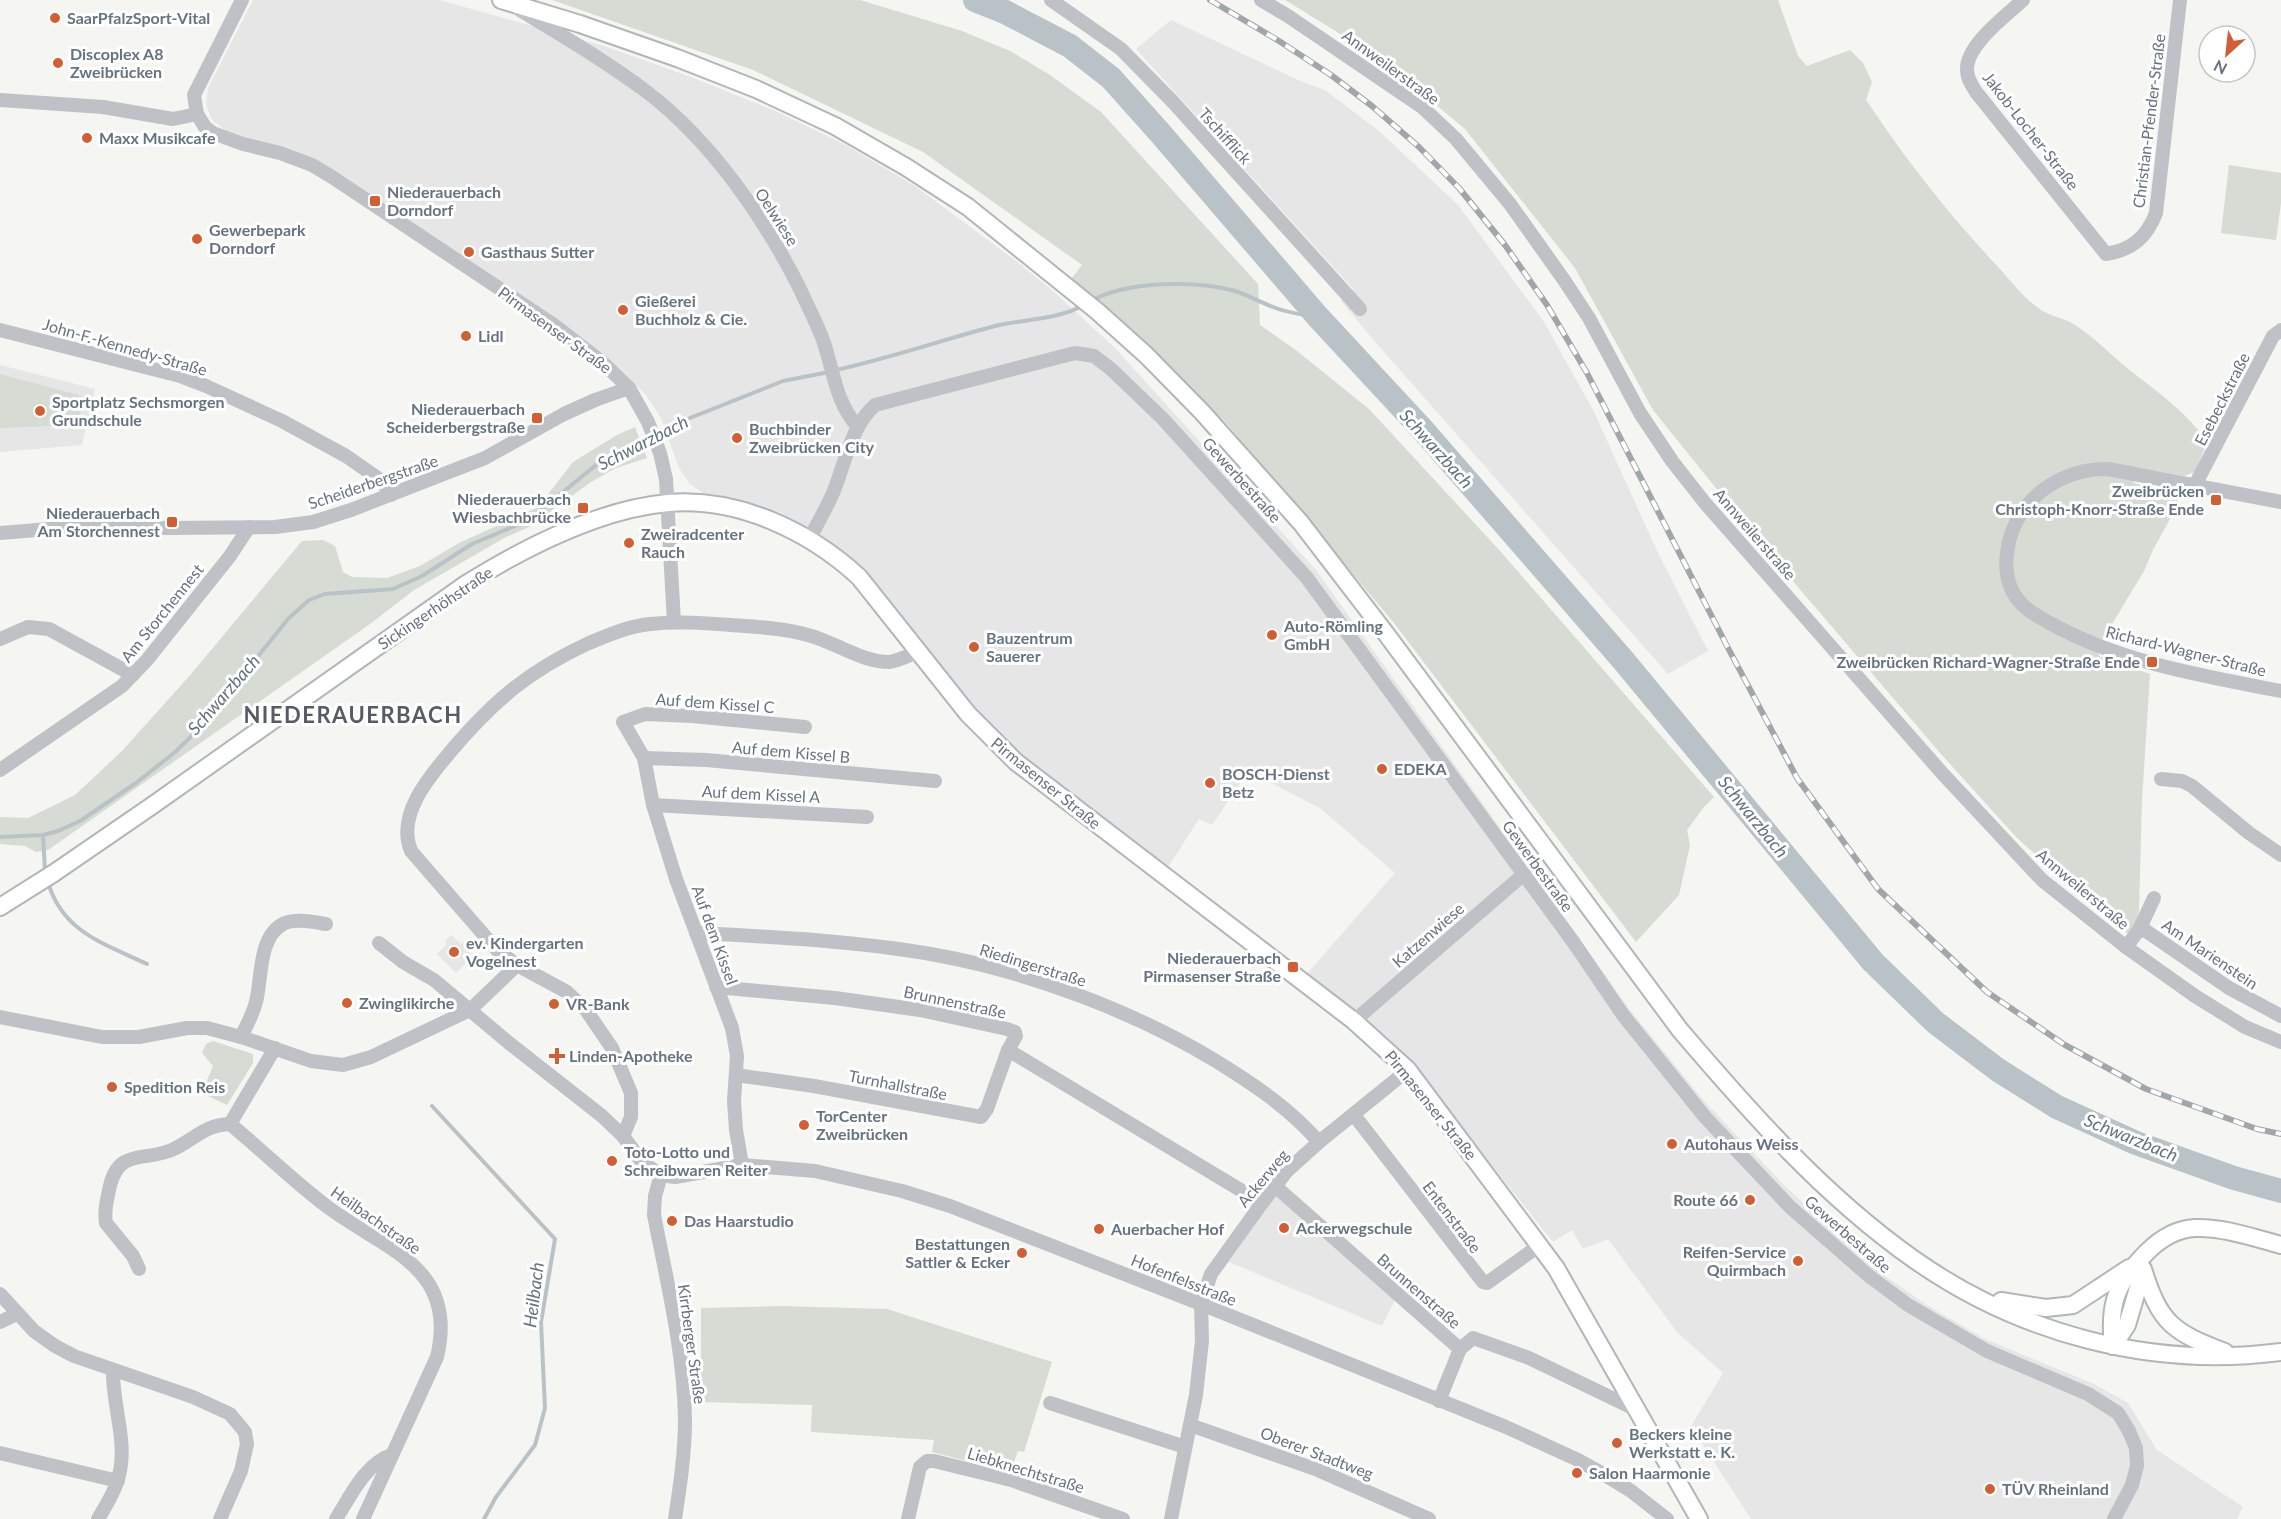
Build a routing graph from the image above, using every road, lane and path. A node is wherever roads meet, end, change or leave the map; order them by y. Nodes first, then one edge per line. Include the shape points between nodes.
1 (242, 0) edge
2 (1051, 0) edge
3 (1261, 0) edge
4 (2023, 0) edge
5 (2180, 0) edge
6 (503, 1) edge
7 (0, 100) edge
8 (197, 114) junction
9 (2106, 254) joint
10 (1360, 309) dead end
11 (0, 330) edge
12 (2281, 330) edge
13 (629, 388) junction
14 (858, 427) junction
15 (2195, 485) junction
16 (391, 495) junction
17 (2281, 502) edge
18 (668, 503) junction
19 (249, 527) junction
20 (0, 533) edge
21 (809, 540) junction
22 (674, 622) junction
23 (0, 639) edge
24 (919, 651) junction
25 (133, 675) junction
26 (2281, 691) edge
27 (624, 722) joint
28 (805, 727) dead end
29 (644, 758) junction
30 (0, 770) edge
31 (2162, 779) dead end
32 (935, 781) dead end
33 (653, 805) junction
34 (867, 817) dead end
35 (2281, 855) edge
36 (1524, 874) junction
37 (2154, 898) dead end
38 (0, 908) edge
39 (326, 924) dead end
40 (2139, 930) junction
41 (696, 933) junction
42 (379, 943) dead end
43 (2126, 947) junction
44 (517, 965) junction
45 (716, 987) junction
46 (470, 1010) junction
47 (2281, 1016) edge
48 (0, 1017) edge
49 (1354, 1021) junction
50 (242, 1037) junction
51 (2281, 1042) edge
52 (275, 1048) junction
53 (1008, 1050) junction
54 (1408, 1070) junction
55 (736, 1075) junction
56 (1354, 1115) junction
57 (230, 1124) junction
58 (623, 1136) junction
59 (1319, 1142) junction
60 (742, 1165) junction
61 (661, 1175) junction
62 (1275, 1186) junction
63 (1262, 1203) junction
64 (1540, 1245) junction
65 (2281, 1245) edge
66 (2141, 1263) junction
67 (139, 1269) dead end
68 (0, 1294) edge
69 (1976, 1296) junction
70 (1201, 1304) junction
71 (17, 1314) junction
72 (0, 1322) edge
73 (2113, 1346) junction
74 (1460, 1349) junction
75 (2281, 1352) edge
76 (2234, 1356) junction
77 (113, 1370) junction
78 (1439, 1401) junction
79 (1050, 1403) dead end
80 (1639, 1411) junction
81 (1190, 1425) junction
82 (1185, 1447) junction
83 (0, 1453) edge
84 (391, 1455) junction
85 (118, 1481) junction
86 (98, 1519) edge
87 (220, 1519) edge
88 (336, 1519) edge
89 (363, 1519) edge
90 (675, 1519) edge
91 (908, 1519) edge
92 (1123, 1519) edge
93 (1171, 1519) edge
94 (1429, 1519) edge
95 (1667, 1519) edge
96 (1699, 1519) edge
97 (2114, 1519) edge

1 - 8 street via 194,95
2 - 10 street, Tschifflick via 1121,49
3 - 43 street, Annweilerstraße via 1422,107 1456,139 1510,204 1564,280 1640,413 1706,503 1982,817 2042,880
4 - 9 street, Jakob-Locher-Straße via 1974,48 1967,69 1969,80
5 - 9 street, Christian-Pfender-Straße via 2156,213 2142,238 2129,248
6 - 14 street, Oelwiese via 648,92 714,157 776,245 801,292 849,417
6 - 69 main road via 677,58 835,126 968,207 1097,311 1186,396 1300,523 1680,1030 1728,1086 1784,1147 1875,1230 1913,1259
7 - 8 street via 103,107 173,119
8 - 13 street, Pirmasenser Straße via 213,133 280,153 332,177 554,325
11 - 16 street, John-F.-Kennedy-Straße via 206,386 346,456 372,472
12 - 15 street, Esebeckstraße via 2268,345
13 - 16 street, Scheiderbergstraße via 564,414 485,459
13 - 18 street, Pirmasenser Straße via 660,453
14 - 21 street via 832,495
14 - 36 street, Gewerbestraße via 875,405 1058,357 1094,356 1163,419 1307,578
15 - 17 street, Richard-Wagner-Straße
15 - 26 street, Richard-Wagner-Straße via 2108,469 2067,476 2038,494 2018,518 2007,549 2010,585 2019,602 2083,641 2152,662
16 - 19 street, Scheiderbergstraße via 314,522
18 - 21 main road, Sickingerhöhstraße via 713,504 746,512
18 - 22 street, Pirmasenser Straße
18 - 38 main road, Sickingerhöhstraße via 596,520 490,569
19 - 20 street, Scheiderbergstraße
19 - 25 street, Am Storchennest
21 - 24 main road, Sickingerhöhstraße via 839,558 859,577
22 - 24 street via 785,629 891,662
22 - 44 street via 648,624 604,637 529,676 461,739 415,802 407,823 411,851 497,950
23 - 25 street via 28,627 49,629
24 - 49 main road, Pirmasenser Straße via 968,714 1016,762
25 - 30 street, Am Storchennest
27 - 28 street, Auf dem Kissel C via 645,714
27 - 29 street, Auf dem Kissel
29 - 32 street, Auf dem Kissel B
29 - 33 street, Auf dem Kissel
31 - 35 street via 2192,786
33 - 34 street, Auf dem Kissel A
33 - 41 street, Auf dem Kissel
36 - 49 street, Katzenwiese
36 - 97 street, Gewerbestraße via 1623,1015 1705,1117 1790,1207 1885,1288 1945,1328 2023,1368 2088,1394 2118,1413 2130,1431 2137,1466
37 - 40 street
39 - 50 street via 290,922 272,935 264,956 256,1004
40 - 43 street, Am Marienstein
40 - 47 street, Am Marienstein via 2155,935 2229,988
41 - 45 street, Auf dem Kissel
41 - 59 street, Riedingerstraße via 765,936 937,955 1047,985 1178,1038 1272,1098
42 - 46 street
43 - 51 street, Annweilerstraße via 2221,1013
44 - 46 street
44 - 58 street via 567,992 601,1031 631,1093 631,1117
45 - 53 street, Brunnenstraße via 920,1010 1015,1032
45 - 55 street, Auf dem Kissel via 736,1044
46 - 52 street via 371,1057 343,1065 311,1061
46 - 58 street
48 - 50 street via 102,1037 139,1037 207,1028
49 - 54 main road, Pirmasenser Straße
50 - 52 street
52 - 57 street
53 - 55 street, Turnhallstraße via 981,1117
53 - 63 street
54 - 56 street, Ackerweg
54 - 64 main road, Pirmasenser Straße
55 - 60 street, Auf dem Kissel via 735,1110
56 - 59 street, Ackerweg
56 - 64 street, Entenstraße via 1483,1282 1487,1283
57 - 67 street via 214,1124 174,1149 126,1160 117,1168 106,1204 106,1223
57 - 84 street, Heilbachstraße via 324,1204 405,1257 434,1294 442,1328 436,1357
58 - 61 street via 642,1162
59 - 62 street, Ackerweg
60 - 61 street, Hofenfelsstraße via 675,1177
60 - 70 street, Hofenfelsstraße via 815,1170 902,1191 1006,1227
61 - 90 street, Kirrberger Straße via 654,1215 680,1355 685,1416
62 - 63 street, Ackerweg
62 - 74 street, Brunnenstraße
63 - 70 street, Ackerweg via 1218,1263
64 - 80 main road, Pirmasenser Straße via 1575,1296
65 - 66 main road via 2195,1228 2164,1237
66 - 69 main road via 2073,1305 2046,1308
66 - 73 main road via 2124,1279 2114,1304
66 - 76 main road via 2154,1301 2178,1332
68 - 71 street
69 - 73 main road via 2041,1325
70 - 78 street, Hofenfelsstraße
70 - 81 street, Ackerweg via 1200,1361
71 - 72 street
71 - 77 street via 55,1346
73 - 76 main road via 2188,1357
74 - 78 street, Brunnenstraße
74 - 80 street, Brunnenstraße via 1473,1338 1529,1358
75 - 76 main road
77 - 85 street via 122,1453
77 - 87 street via 213,1405 240,1424 247,1444 245,1458
78 - 95 street, Hofenfelsstraße via 1576,1459 1631,1491
79 - 82 street
80 - 96 main road, Pirmasenser Straße
81 - 82 street, Ackerweg
81 - 94 street, Oberer Stadtweg via 1318,1470
82 - 93 street, Ackerweg
83 - 85 street
84 - 88 street via 368,1472
84 - 89 street, Heilbachstraße
85 - 86 street
91 - 92 street, Liebknechtstraße via 920,1467 927,1461 1011,1480

